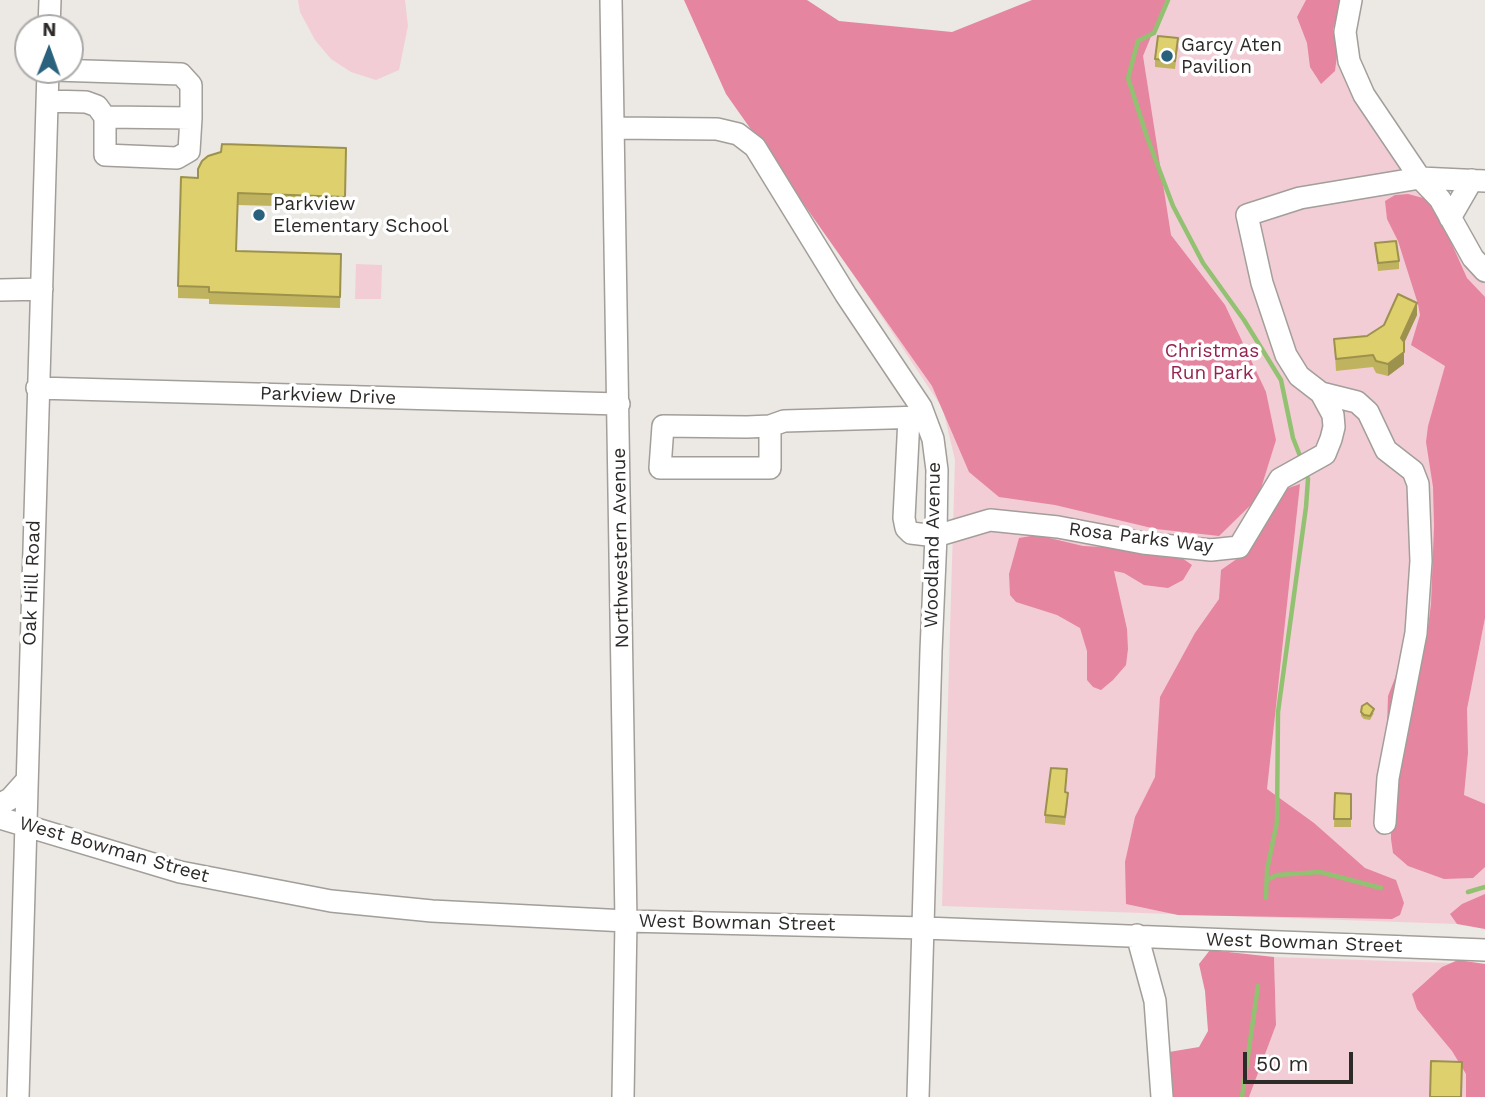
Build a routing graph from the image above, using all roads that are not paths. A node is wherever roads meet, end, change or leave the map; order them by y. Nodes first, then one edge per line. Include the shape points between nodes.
1 (611, 0) edge
2 (1351, 0) edge
3 (84, 71) edge
4 (48, 84) edge
5 (47, 101) junction
6 (104, 117) junction
7 (191, 118) junction
8 (614, 128) junction
9 (1420, 178) junction
10 (1478, 181) edge
11 (1450, 218) junction
12 (1485, 271) edge
13 (42, 289) junction
14 (0, 290) edge
15 (37, 388) junction
16 (1321, 393) junction
17 (619, 404) junction
18 (917, 417) junction
19 (770, 426) junction
20 (936, 536) junction
21 (27, 780) junction
22 (0, 804) edge
23 (0, 818) edge
24 (1385, 823) dead end
25 (25, 826) junction
26 (626, 921) junction
27 (925, 928) junction
28 (1138, 935) junction
29 (1485, 950) edge
30 (12, 1084) edge
31 (623, 1097) edge
32 (918, 1097) edge
33 (1162, 1097) edge

1 - 8 street, Northwestern Avenue
2 - 9 street via 1345,32 1349,61 1364,95
3 - 7 street via 181,74 191,85
4 - 5 street, Oak Hill Road
5 - 6 street via 86,102 97,106
5 - 13 street, Oak Hill Road
6 - 7 street
6 - 7 street via 105,155 177,158 189,151
8 - 17 street, Northwestern Avenue
8 - 18 street, Woodland Avenue via 717,129 738,134 755,147 921,407
9 - 10 street
9 - 11 street
9 - 16 street, Rosa Parks Way via 1300,198 1247,215 1262,283 1286,355 1299,376
10 - 11 street
11 - 12 street
13 - 14 street
13 - 15 street, Oak Hill Road
15 - 17 street, Parkview Drive
15 - 21 street, Oak Hill Road
16 - 20 street, Rosa Parks Way via 1333,415 1329,447 1280,480 1239,547 1211,550 1143,543 990,520
16 - 24 street via 1357,402 1368,412 1386,450 1413,471 1418,484 1421,561 1416,633 1388,778
17 - 26 street, Northwestern Avenue
18 - 19 street via 797,420
18 - 20 street, Woodland Avenue via 933,439
18 - 20 street via 904,518 911,533
19 - 19 street via 663,426 660,468 770,468
20 - 27 street, Woodland Avenue
21 - 22 street
21 - 25 street, Oak Hill Road
23 - 25 street, West Bowman Street
25 - 26 street, West Bowman Street via 180,872 331,901
25 - 30 street, Oak Hill Road
26 - 27 street, West Bowman Street
26 - 31 street, Northwestern Avenue
27 - 28 street, West Bowman Street
27 - 32 street, Woodland Avenue
28 - 29 street, West Bowman Street
28 - 33 street via 1155,1001

